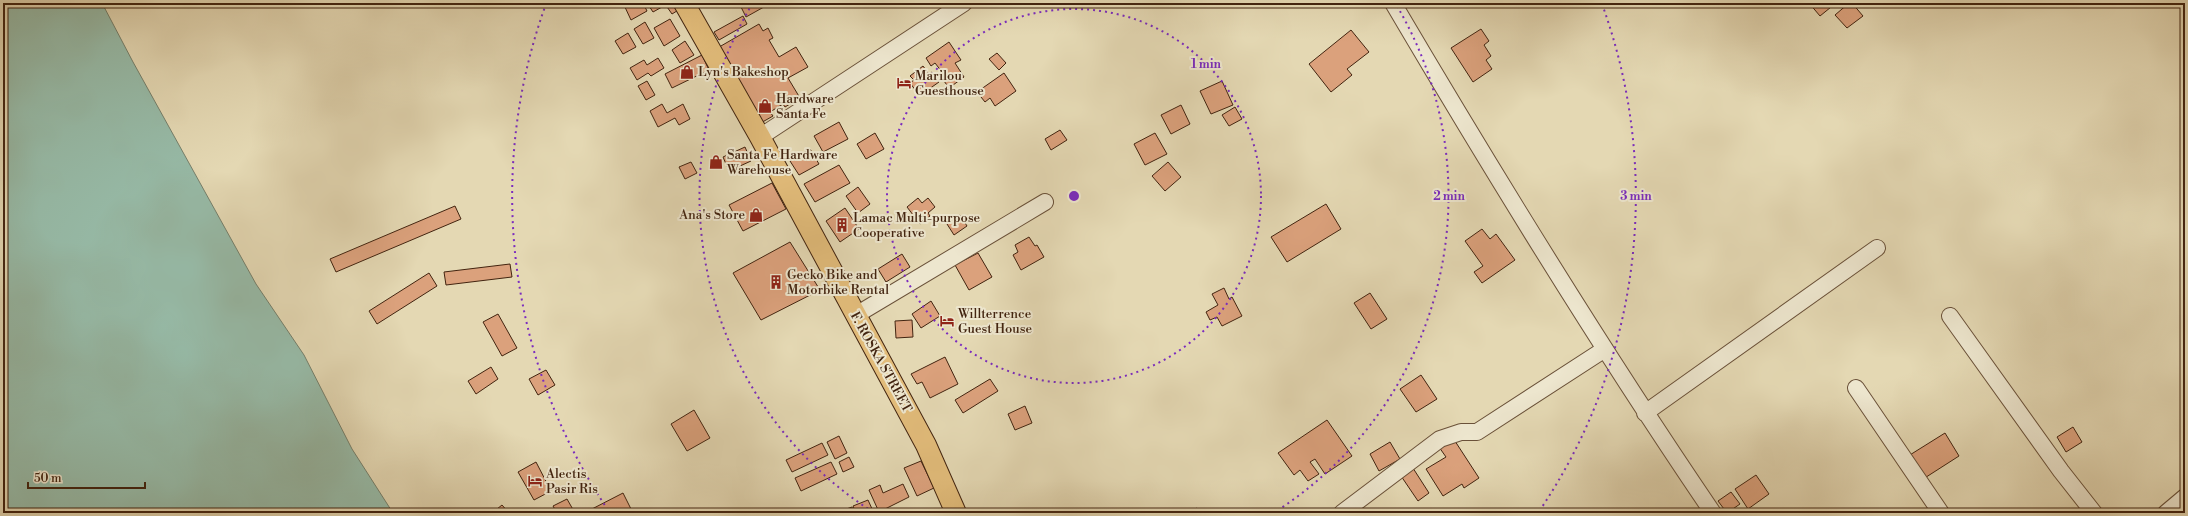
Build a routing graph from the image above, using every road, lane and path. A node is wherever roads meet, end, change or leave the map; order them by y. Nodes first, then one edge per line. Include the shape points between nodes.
1 (684, 3) edge
2 (964, 3) edge
3 (1392, 3) edge
4 (760, 138) junction
5 (1045, 202) dead end
6 (1877, 248) dead end
7 (856, 315) junction
8 (1950, 316) dead end
9 (1604, 349) junction
10 (1856, 388) dead end
11 (1645, 413) junction
12 (2185, 496) edge
13 (956, 513) edge
14 (1342, 513) edge
15 (1713, 513) edge
16 (1941, 513) edge
17 (2094, 513) edge
18 (2166, 513) edge

1 - 4 main road, F. ROSKA STREET
2 - 4 street
3 - 9 street via 1496,179
4 - 7 main road, F. ROSKA STREET
5 - 7 street
6 - 11 street
7 - 13 main road, F. ROSKA STREET via 926,445
8 - 17 street
9 - 11 street
9 - 14 street via 1477,432 1461,432 1440,439
10 - 16 street
11 - 15 street
12 - 18 street

